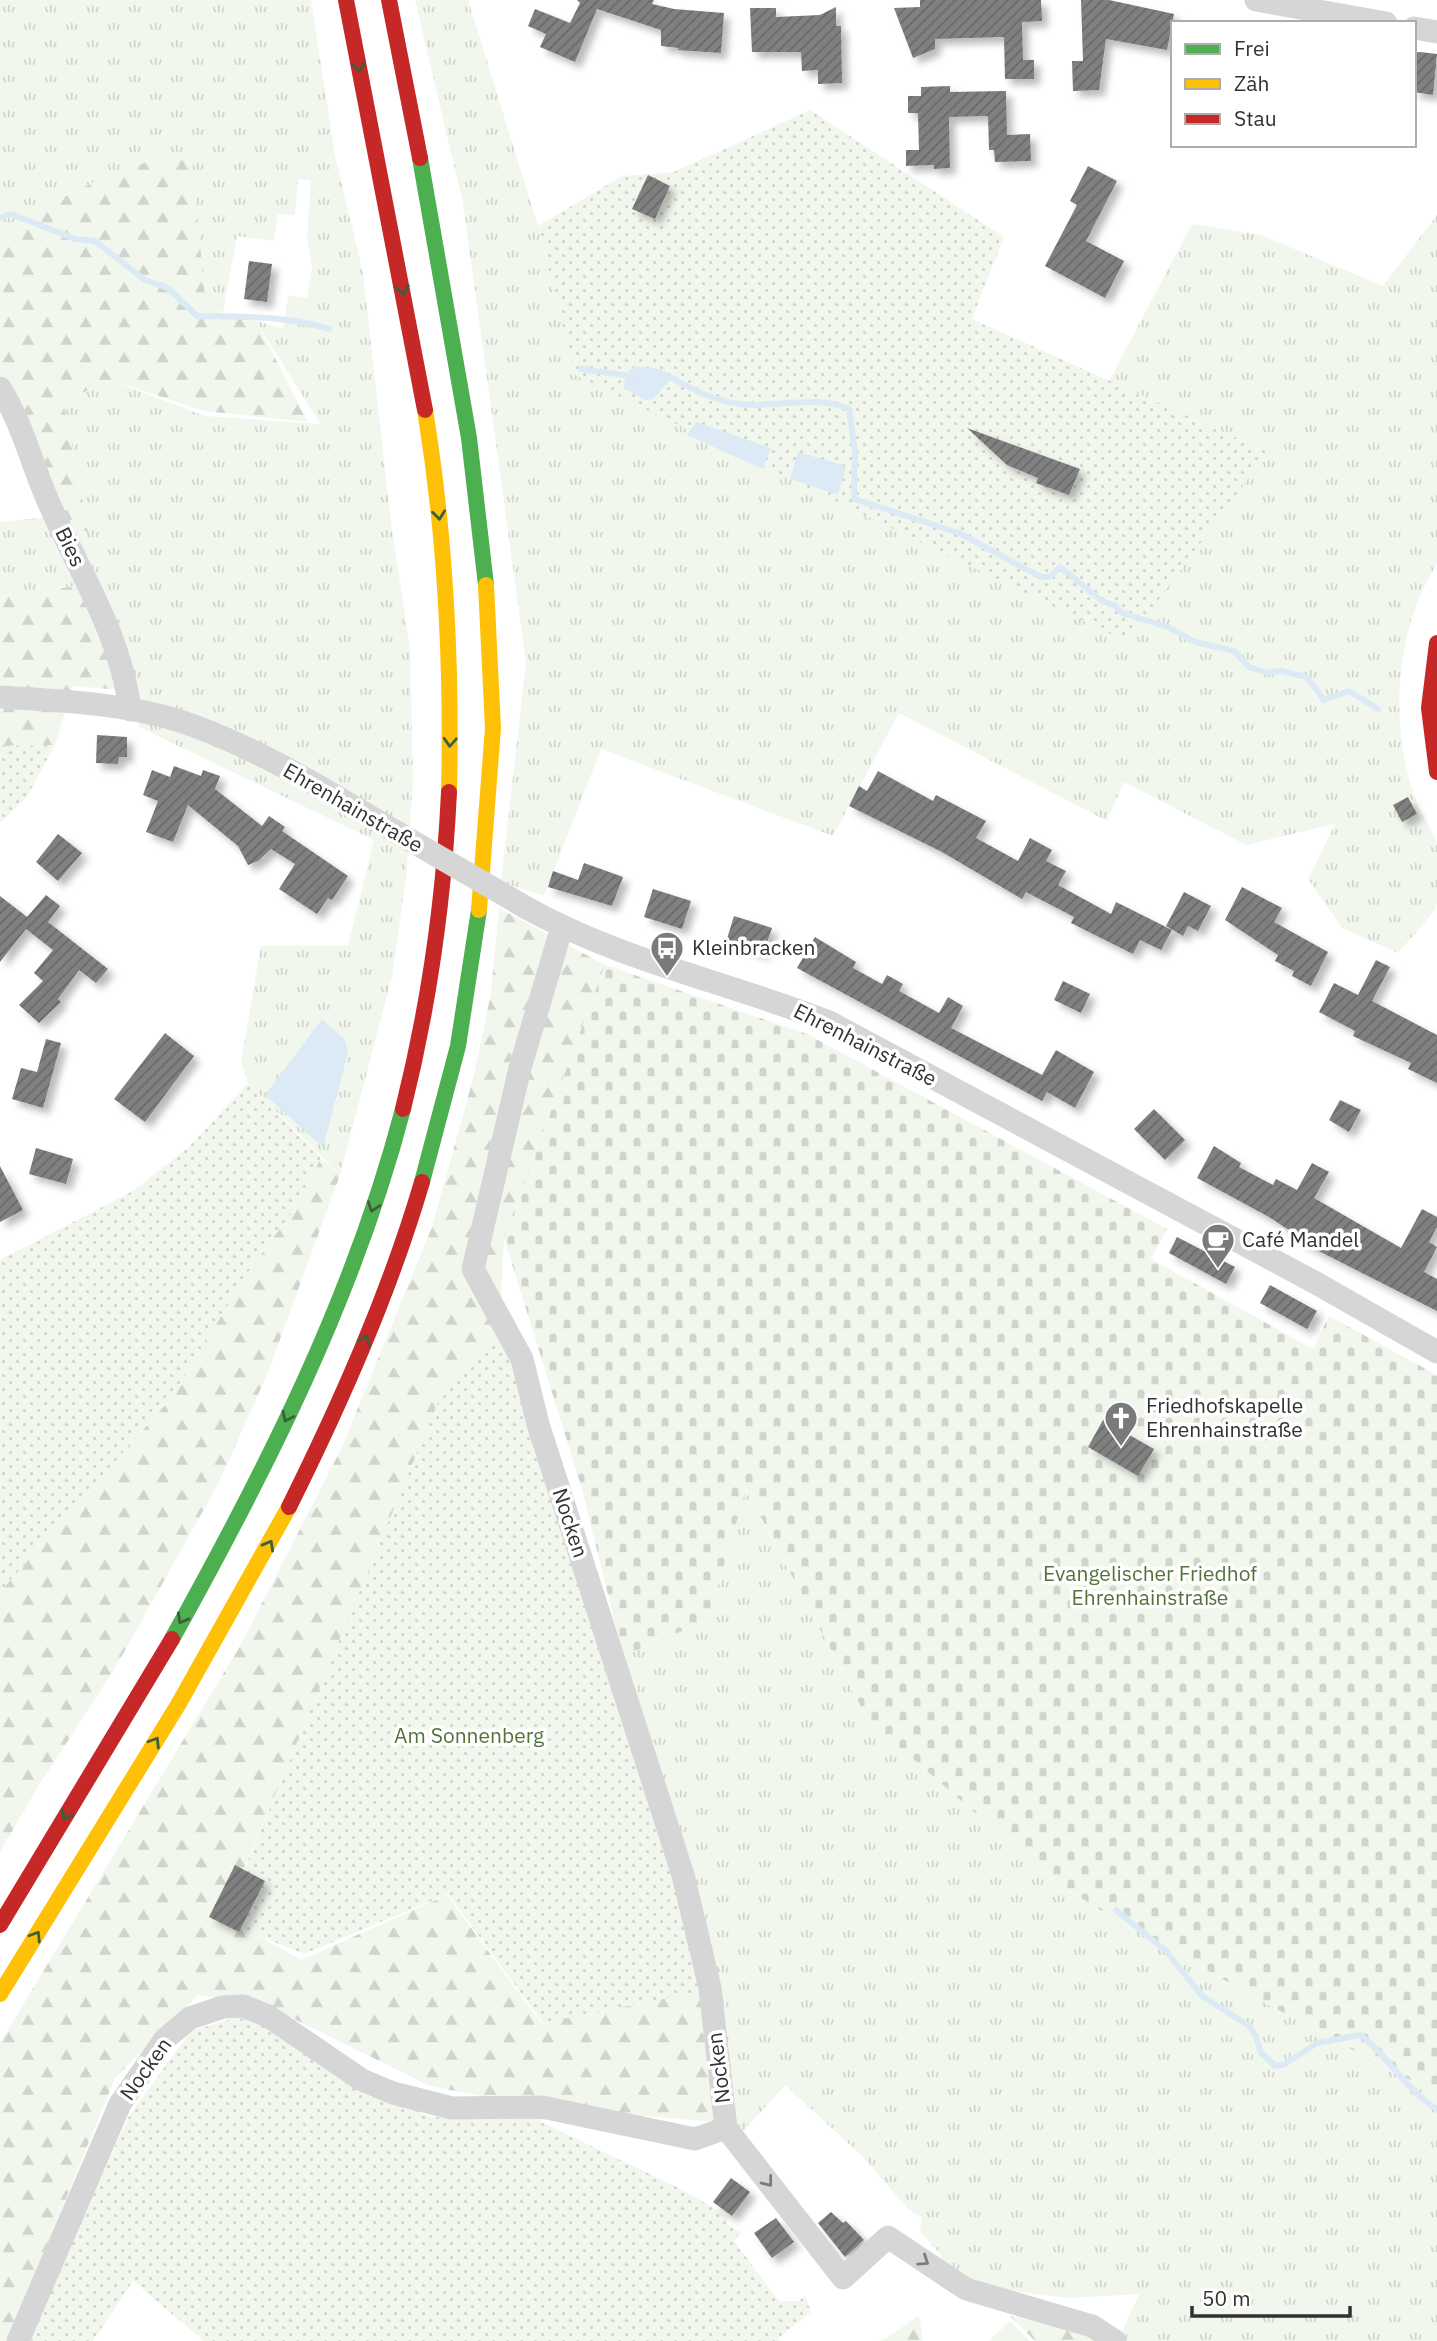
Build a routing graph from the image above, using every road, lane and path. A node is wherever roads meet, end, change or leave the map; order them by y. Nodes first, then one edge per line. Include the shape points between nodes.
1 (346, 0) edge
2 (389, 0) edge
3 (1256, 0) edge
4 (1375, 21) edge
5 (1416, 28) edge
6 (1437, 32) edge
7 (0, 388) edge
8 (1437, 643) edge
9 (0, 697) edge
10 (130, 710) junction
11 (1437, 772) edge
12 (562, 927) junction
13 (1437, 1352) edge
14 (0, 1925) edge
15 (0, 1994) edge
16 (726, 2128) junction
17 (18, 2341) edge
18 (1115, 2341) edge

1 -> 14 main road via 428,428 447,578 452,704 445,836 436,938 423,1015 394,1142 362,1242 316,1356 242,1511 160,1660
15 -> 2 main road via 195,1678 281,1524 350,1378 402,1251 456,1061 477,942 487,837 493,708 487,577 470,435
3 - 4 street
5 - 6 street
7 - 10 street, Bies via 18,418 47,499 110,631 125,674
8 - 11 main road via 1429,688 1429,727
9 - 10 street, Ehrenhainstraße
10 - 12 street, Ehrenhainstraße, bridge via 235,742
12 - 13 street, Ehrenhainstraße via 635,957 829,1022
12 - 16 street, Nocken via 520,1068 473,1269 522,1359 538,1424 683,1875 710,1988
16 - 17 street, Nocken via 695,2139 542,2107 452,2108 393,2094 362,2080 268,2016 243,2006 223,2007 190,2018 165,2039 120,2104
16 -> 18 street, Nocken via 843,2278 888,2237 966,2289 1092,2326

